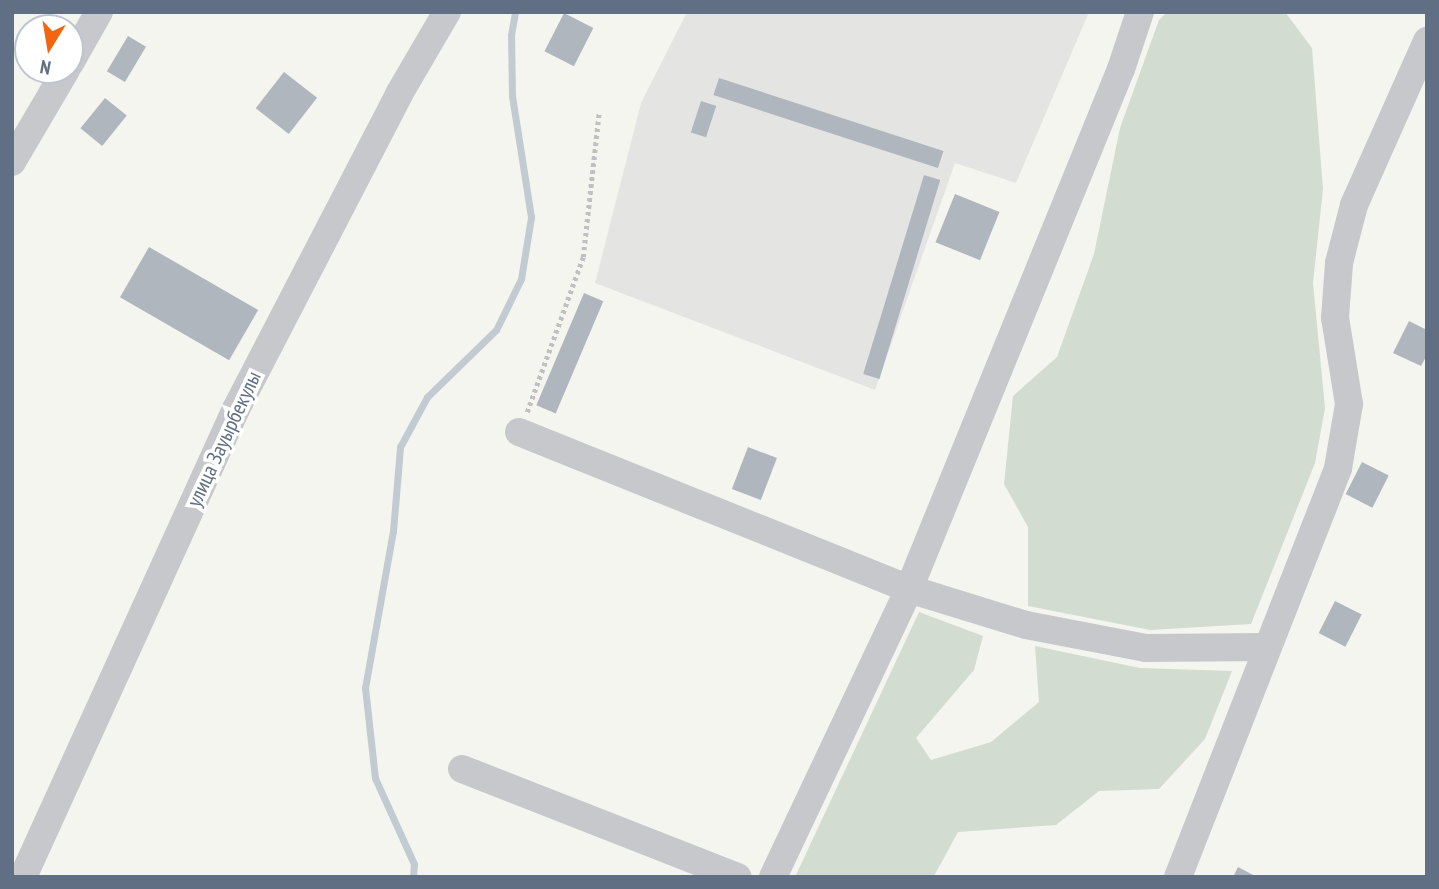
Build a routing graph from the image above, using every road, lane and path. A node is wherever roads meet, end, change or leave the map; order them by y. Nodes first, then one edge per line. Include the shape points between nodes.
1 (99, 12) edge
2 (447, 12) edge
3 (1140, 12) edge
4 (84, 38) edge
5 (1427, 41) edge
6 (58, 84) edge
7 (599, 112) dead end
8 (12, 162) edge
9 (519, 432) joint
10 (909, 589) junction
11 (1267, 647) junction
12 (462, 769) dead end
13 (23, 877) edge
14 (738, 877) edge
15 (772, 877) edge
16 (1178, 877) edge

1 - 4 street
2 - 13 street, улица Зауырбекулы via 399,94 236,409
3 - 10 street via 1121,69
5 - 11 street via 1354,205 1339,263 1335,318 1349,404 1338,468
6 - 8 street
7 - 9 path via 583,257
9 - 10 street
10 - 11 street via 1026,625 1146,648
10 - 15 street
11 - 16 street
12 - 14 street

